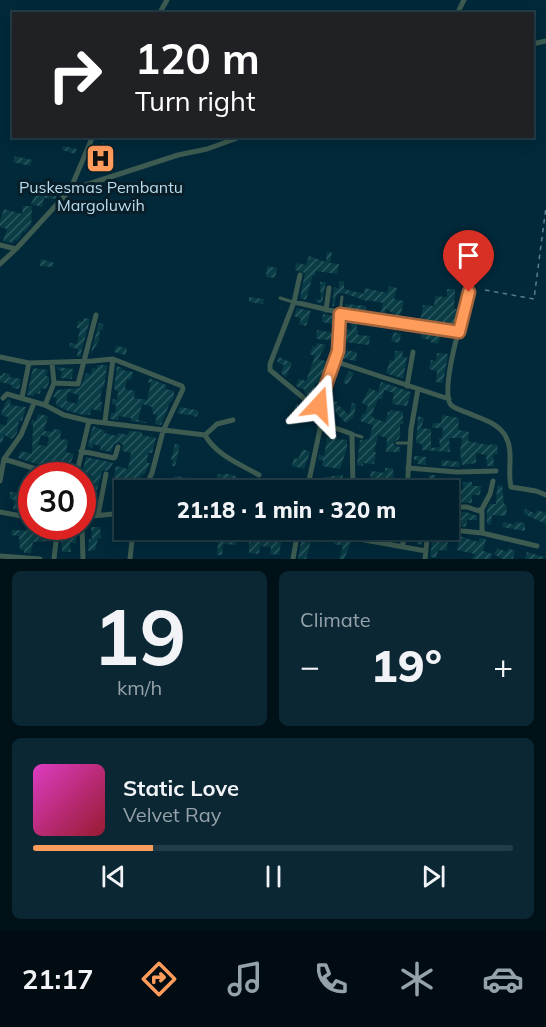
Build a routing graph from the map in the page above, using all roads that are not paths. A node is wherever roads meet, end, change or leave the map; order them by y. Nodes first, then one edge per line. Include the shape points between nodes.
1 (92, 138) edge
2 (237, 138) edge
3 (70, 190) junction
4 (0, 245) edge
5 (16, 249) junction
6 (0, 264) edge
7 (300, 276) dead end
8 (329, 288) dead end
9 (469, 292) dead end
10 (342, 297) dead end
11 (280, 298) dead end
12 (294, 302) junction
13 (326, 310) junction
14 (340, 314) junction
15 (96, 315) dead end
16 (459, 332) junction
17 (413, 352) dead end
18 (0, 357) edge
19 (113, 359) junction
20 (82, 361) junction
21 (334, 361) junction
22 (29, 363) junction
23 (52, 363) junction
24 (54, 383) junction
25 (407, 386) junction
26 (418, 389) junction
27 (22, 397) junction
28 (3, 398) dead end
29 (449, 399) junction
30 (34, 402) junction
31 (45, 405) junction
32 (318, 409) junction
33 (233, 420) dead end
34 (89, 421) junction
35 (105, 422) junction
36 (321, 423) junction
37 (163, 431) junction
38 (352, 434) junction
39 (205, 435) junction
40 (362, 437) dead end
41 (397, 442) dead end
42 (410, 443) junction
43 (118, 447) dead end
44 (81, 451) junction
45 (4, 459) junction
46 (79, 462) edge
47 (18, 463) edge
48 (408, 468) junction
49 (496, 471) dead end
50 (106, 474) dead end
51 (259, 475) dead end
52 (148, 480) edge
53 (308, 480) edge
54 (353, 480) edge
55 (408, 480) edge
56 (0, 481) edge
57 (493, 481) dead end
58 (546, 495) edge
59 (459, 507) edge
60 (479, 510) junction
61 (0, 512) edge
62 (114, 514) edge
63 (18, 515) edge
64 (98, 515) joint
65 (459, 531) edge
66 (482, 533) junction
67 (56, 540) edge
68 (82, 540) edge
69 (132, 540) edge
70 (297, 540) edge
71 (364, 540) edge
72 (403, 540) edge
73 (427, 540) edge
74 (537, 546) dead end
75 (403, 547) junction
76 (426, 551) junction
77 (0, 556) edge
78 (40, 559) edge
79 (54, 559) edge
80 (83, 559) edge
81 (130, 559) edge
82 (293, 559) edge
83 (425, 559) edge

1 - 3 street
2 - 3 street
3 - 5 street
4 - 5 street
5 - 6 street
7 - 12 street
8 - 13 street
9 - 16 street
10 - 14 lane
11 - 12 lane
12 - 13 street
12 - 32 street via 270,370
13 - 14 street
14 - 16 street
14 - 21 street
15 - 20 street
16 - 29 street via 450,368
17 - 25 street
18 - 22 street
19 - 20 street
19 - 35 street
19 - 37 street via 182,386
20 - 23 street
20 - 24 street via 77,386
21 - 25 street
21 - 32 street
22 - 23 street
22 - 27 street
23 - 24 street
24 - 31 street
25 - 26 street
26 - 29 street
26 - 42 street
27 - 28 street via 7,394
27 - 30 street
29 - 58 street via 455,407 501,429 510,450 511,487
30 - 31 street
30 - 45 street via 21,435
31 - 34 street
32 - 36 street
33 - 39 street via 217,424
34 - 35 street
34 - 44 street
35 - 37 street
36 - 38 street
36 - 53 street
37 - 39 street
37 - 52 street
38 - 40 lane
38 - 54 street
39 - 51 street via 219,452
41 - 42 lane
42 - 48 street
43 - 44 street via 114,458
44 - 46 street
45 - 47 street
45 - 56 street
48 - 49 street
48 - 55 street
50 - 64 street
57 - 60 street
59 - 60 street
60 - 66 street
61 - 63 street
62 - 64 street
65 - 66 street
66 - 74 street
67 - 79 street
68 - 80 street
69 - 81 street
70 - 82 street
71 - 75 street
72 - 75 street
73 - 76 street
75 - 76 street
76 - 83 street
77 - 78 street

